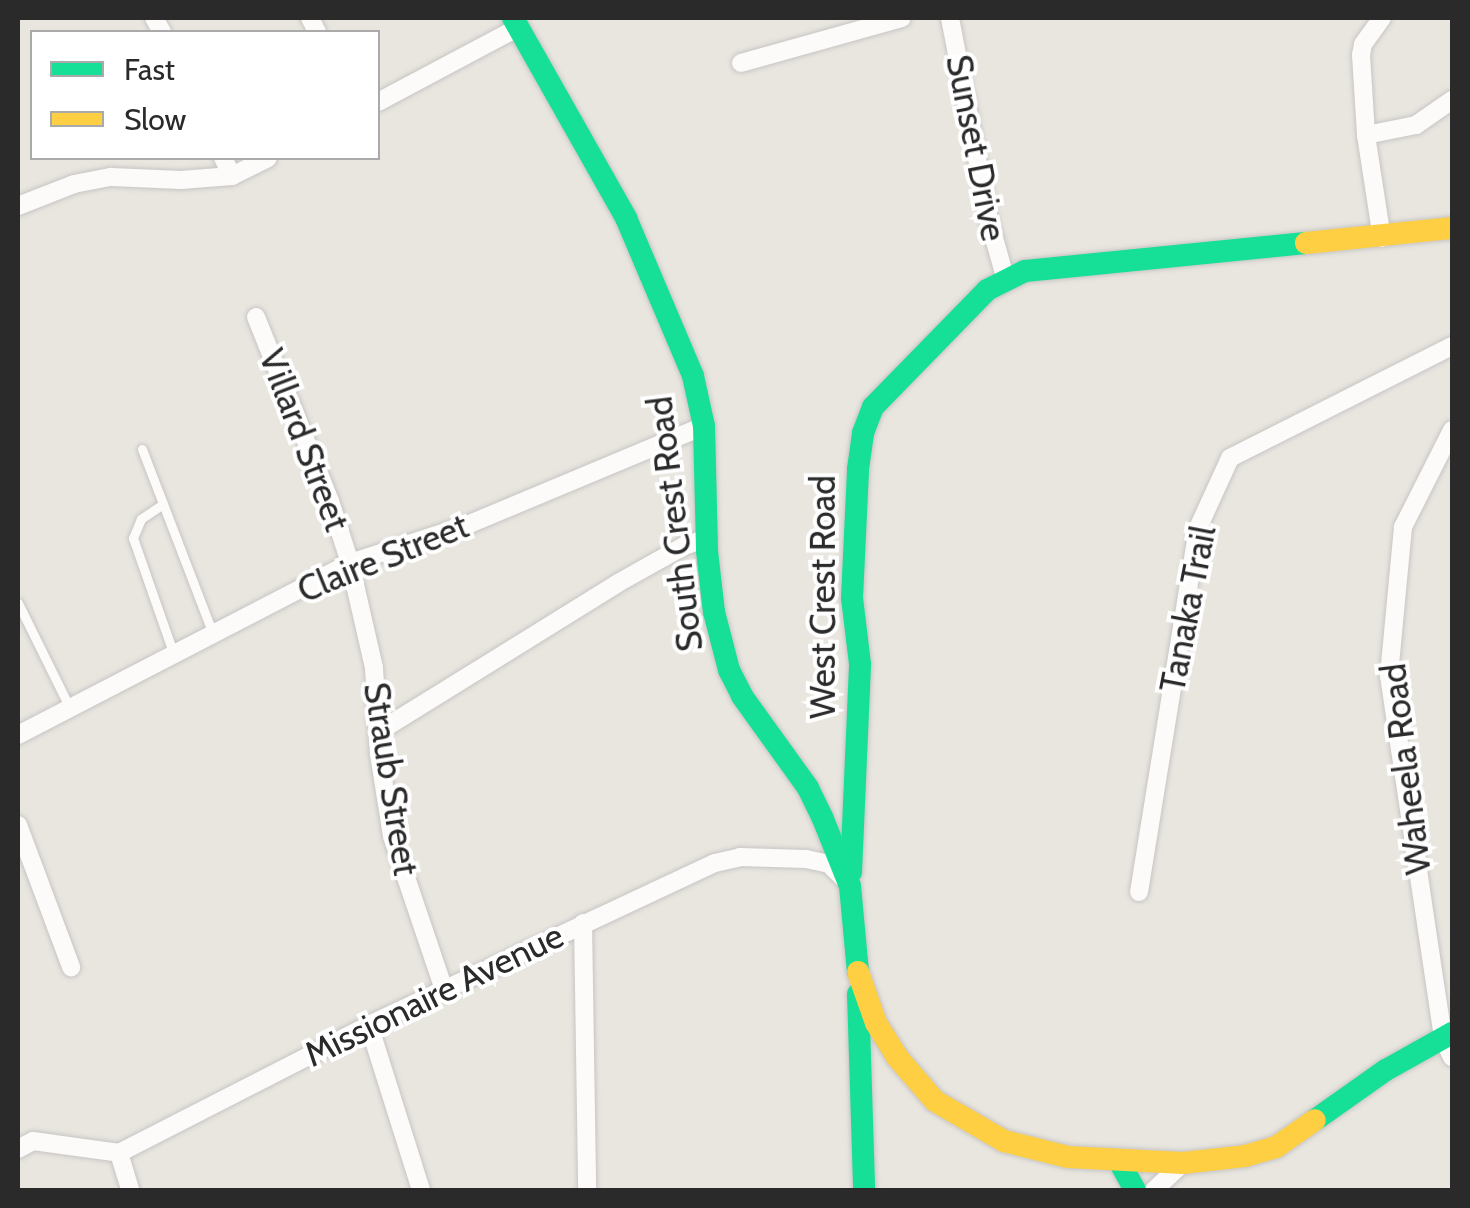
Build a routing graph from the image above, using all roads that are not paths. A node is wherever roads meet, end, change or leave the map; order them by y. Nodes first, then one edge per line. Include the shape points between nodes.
1 (902, 18) edge
2 (950, 18) edge
3 (1382, 18) edge
4 (516, 22) edge
5 (741, 63) dead end
6 (1452, 100) edge
7 (380, 101) edge
8 (1366, 134) junction
9 (224, 160) edge
10 (264, 160) edge
11 (232, 176) junction
12 (18, 206) edge
13 (1452, 228) edge
14 (1382, 238) junction
15 (1006, 277) junction
16 (256, 317) dead end
17 (1452, 346) edge
18 (704, 426) junction
19 (1452, 430) edge
20 (142, 448) dead end
21 (164, 504) junction
22 (707, 538) junction
23 (350, 563) junction
24 (18, 603) edge
25 (213, 634) junction
26 (174, 654) junction
27 (70, 708) junction
28 (378, 732) junction
29 (18, 736) edge
30 (18, 825) edge
31 (850, 886) junction
32 (1139, 892) dead end
33 (584, 923) junction
34 (71, 967) dead end
35 (858, 977) junction
36 (444, 990) junction
37 (369, 1025) junction
38 (1450, 1043) edge
39 (18, 1148) edge
40 (119, 1153) junction
41 (1120, 1164) junction
42 (1183, 1164) junction
43 (130, 1190) edge
44 (421, 1190) edge
45 (587, 1190) edge
46 (864, 1190) edge
47 (1135, 1190) edge
48 (1154, 1190) edge

1 - 5 street
2 - 15 street, Sunset Drive via 988,220
3 - 8 street via 1362,44
4 - 7 street
4 - 18 street, South Crest Road via 641,252 693,376
6 - 8 street via 1416,125
8 - 14 street
9 - 11 street
10 - 11 street
11 - 12 street via 112,176
13 - 14 street, West Crest Road
14 - 15 street, West Crest Road via 1197,251
15 - 31 street, West Crest Road via 890,384 863,433 852,598 860,664
16 - 23 street, Villard Street
17 - 32 street, Tanaka Trail via 1230,458 1198,528
18 - 22 street, South Crest Road
18 - 23 street, Claire Street via 467,525
19 - 38 street, Waheela Road via 1403,527 1388,676
20 - 21 lane
21 - 25 lane
21 - 26 lane via 141,519 133,538
22 - 28 street via 618,583
22 - 31 street, South Crest Road via 728,670 808,788
23 - 25 street, Claire Street
23 - 28 street, Straub Street via 374,668
24 - 27 lane
25 - 26 street, Claire Street
26 - 27 street, Claire Street
27 - 29 street, Claire Street
28 - 36 street, Straub Street via 392,836
30 - 34 street
31 - 33 street, Missionaire Avenue via 830,864 740,857
31 - 35 street, South Crest Road
33 - 36 street, Missionaire Avenue
33 - 45 street
35 - 41 street, South Crest Road via 897,1057 954,1114 1004,1141
35 - 46 street
36 - 37 street, Missionaire Avenue
37 - 40 street, Missionaire Avenue
37 - 44 street
38 - 42 street, South Crest Road via 1386,1070 1276,1147
39 - 40 street via 33,1141
40 - 43 street
41 - 42 street, South Crest Road
41 - 47 street
42 - 48 street

